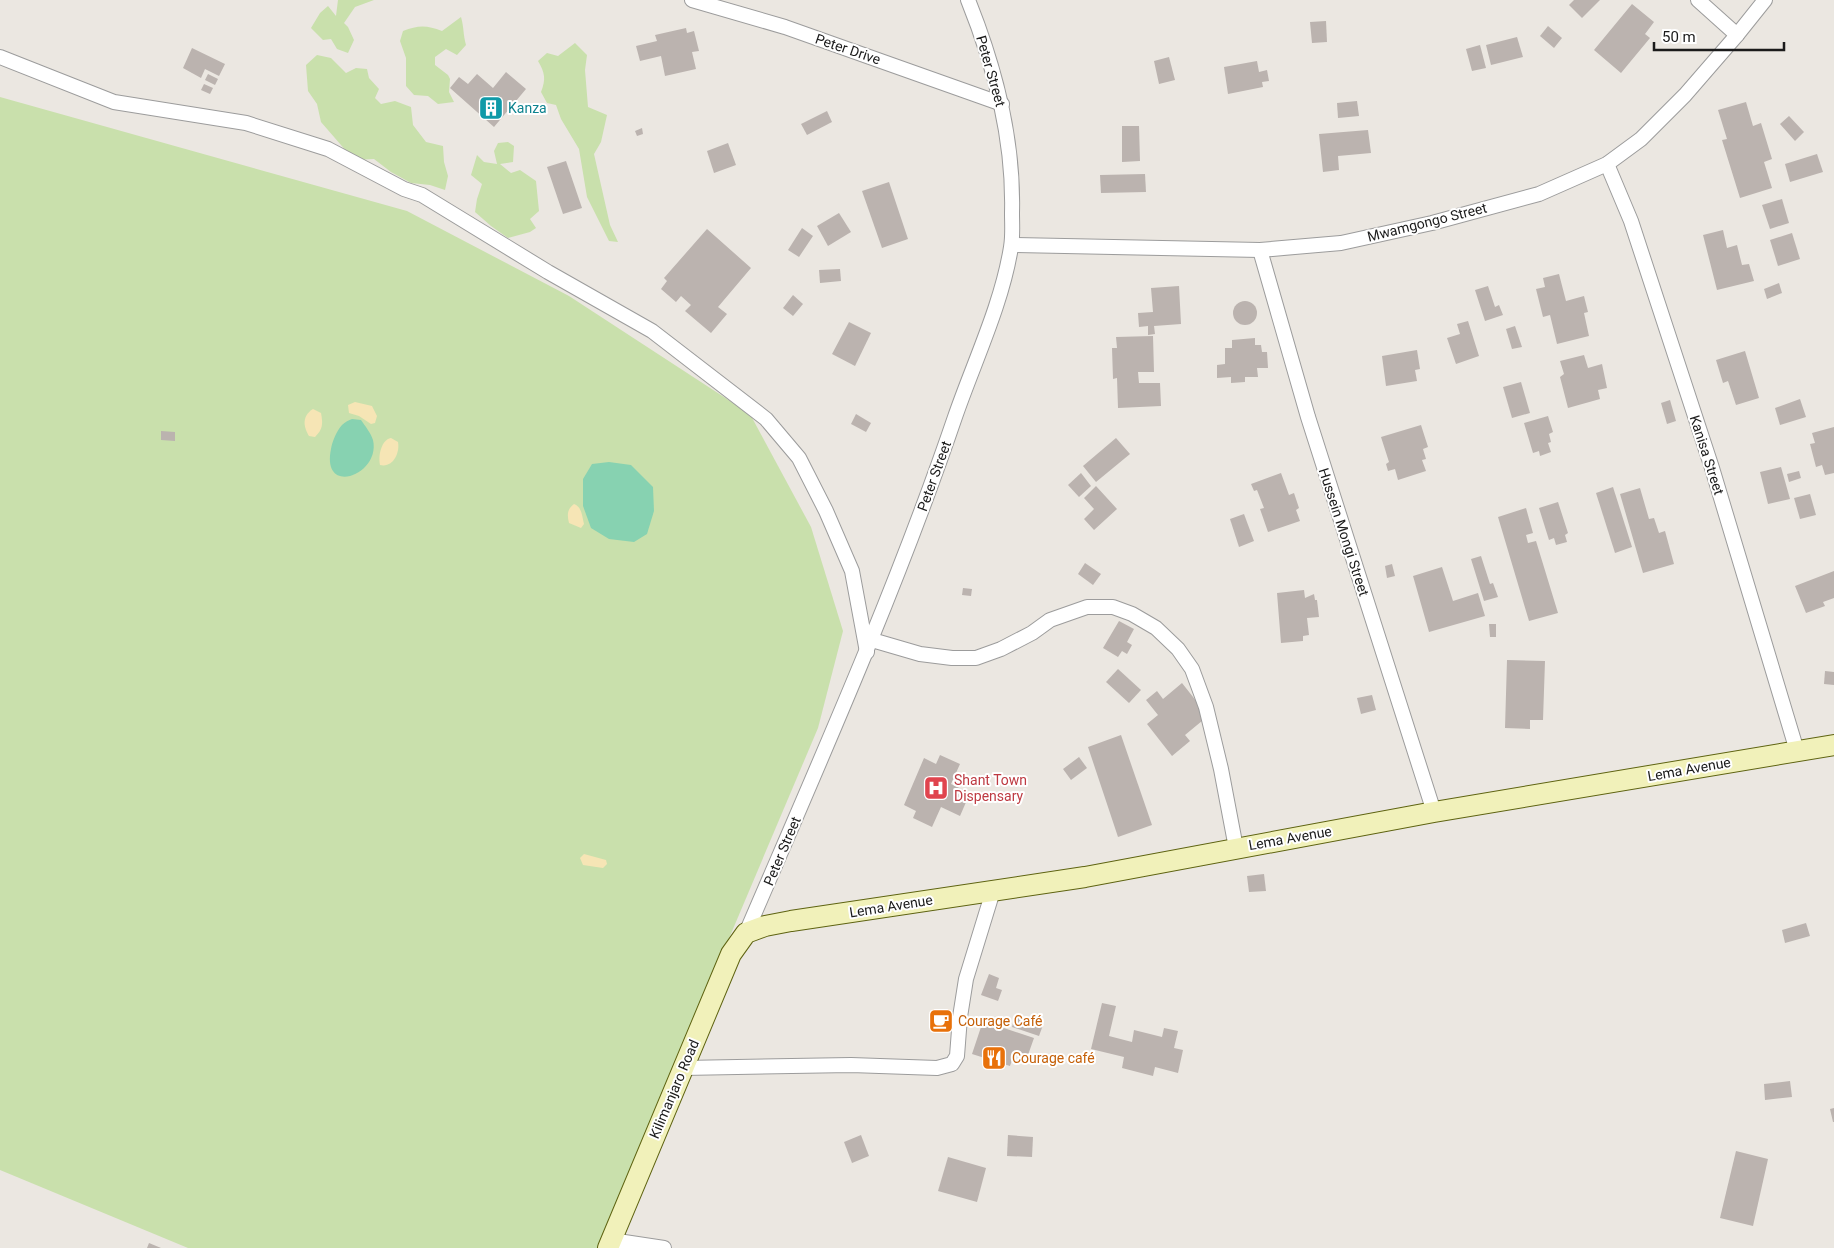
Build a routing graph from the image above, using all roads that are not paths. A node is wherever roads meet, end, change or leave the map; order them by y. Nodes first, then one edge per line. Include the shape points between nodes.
1 (692, 0) edge
2 (968, 0) edge
3 (1698, 0) edge
4 (1766, 0) edge
5 (1737, 35) junction
6 (0, 58) edge
7 (1002, 104) junction
8 (1607, 164) junction
9 (1012, 245) junction
10 (1260, 250) junction
11 (869, 646) junction
12 (1834, 745) edge
13 (1797, 751) junction
14 (1434, 812) junction
15 (1236, 848) junction
16 (993, 891) junction
17 (746, 933) junction
18 (683, 1068) junction
19 (610, 1244) edge
20 (664, 1248) edge

1 - 7 street, Peter Drive via 785,27
2 - 7 street, Peter Street
3 - 5 street
4 - 5 street, Mwamgongo Street
5 - 8 street, Mwamgongo Street via 1647,133
6 - 11 street via 114,102 246,123 328,149 404,189 422,195 652,332 766,419 799,458 852,571
7 - 9 street, Peter Street via 1013,187
8 - 10 street, Mwamgongo Street via 1539,194 1432,223 1341,243
8 - 13 street, Kanisa Street via 1631,221 1712,468
9 - 10 street, Mwamgongo Street
9 - 11 street, Peter Street via 1001,293 935,477
10 - 14 street, Hussein Mongi Street via 1308,418
11 - 15 street via 952,658 976,658 1001,649 1050,620 1087,606 1113,607 1132,614 1156,628 1178,649 1192,669 1206,707
11 - 17 street, Peter Street
12 - 13 main road, Lema Avenue
13 - 14 main road, Lema Avenue
14 - 15 main road, Lema Avenue
15 - 16 main road, Lema Avenue via 1085,878
16 - 17 main road, Lema Avenue via 791,921
16 - 18 street via 966,979 957,1056 952,1064 937,1068 850,1065
17 - 18 main road, Kilimanjaro Road via 731,954
18 - 19 main road, Kilimanjaro Road
19 - 20 street

